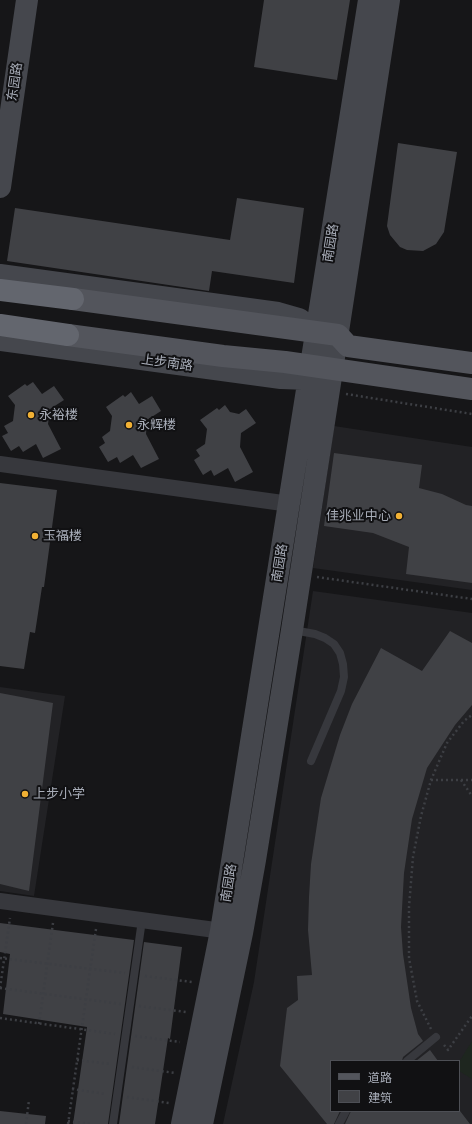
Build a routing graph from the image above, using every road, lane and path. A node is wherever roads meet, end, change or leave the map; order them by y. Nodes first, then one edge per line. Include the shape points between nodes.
1 (27, 0) edge
2 (369, 0) edge
3 (389, 0) edge
4 (0, 187) edge
5 (0, 275) edge
6 (0, 290) edge
7 (72, 299) joint
8 (0, 325) edge
9 (327, 333) junction
10 (68, 335) joint
11 (0, 340) edge
12 (472, 363) edge
13 (332, 369) junction
14 (310, 372) junction
15 (472, 389) edge
16 (329, 392) junction
17 (472, 414) edge
18 (0, 464) edge
19 (290, 504) junction
20 (300, 575) junction
21 (472, 599) edge
22 (292, 630) junction
23 (472, 715) edge
24 (311, 762) dead end
25 (431, 780) junction
26 (461, 780) junction
27 (472, 780) edge
28 (472, 796) edge
29 (0, 901) edge
30 (10, 918) dead end
31 (142, 920) junction
32 (53, 923) dead end
33 (96, 929) dead end
34 (232, 932) junction
35 (0, 958) edge
36 (4, 958) junction
37 (48, 964) junction
38 (90, 969) junction
39 (134, 974) junction
40 (192, 982) dead end
41 (0, 988) edge
42 (43, 994) junction
43 (86, 999) junction
44 (130, 1005) junction
45 (187, 1012) dead end
46 (472, 1016) edge
47 (0, 1018) edge
48 (38, 1024) junction
49 (81, 1029) junction
50 (126, 1035) junction
51 (436, 1037) junction
52 (181, 1042) dead end
53 (408, 1060) edge
54 (29, 1100) dead end
55 (345, 1112) edge
56 (68, 1122) edge
57 (26, 1124) edge
58 (91, 1124) edge
59 (113, 1124) edge
60 (182, 1124) edge
61 (202, 1124) edge
62 (339, 1124) edge

1 - 4 street, 东园路
2 - 9 street, 南园路
3 - 9 street, 南园路
5 - 9 street via 278,313
6 - 7 highway
7 - 9 main road
8 - 10 highway
9 - 12 main road via 348,346
9 - 13 street, 南园路
9 - 14 street, 南园路
10 - 14 main road, 上步南路
11 - 14 street, 上步南路 via 281,378
13 - 14 main road, 上步南路
13 - 15 main road, 上步南路
13 - 16 street, 南园路
14 - 19 street, 南园路
16 - 17 path
16 - 20 street, 南园路
18 - 19 street
19 - 34 street, 南园路
20 - 21 path
20 - 22 street, 南园路
22 - 24 lane via 325,638 334,644 343,664 341,691
22 - 34 street, 南园路
23 - 25 path via 446,743
25 - 26 path
25 - 51 path via 413,856 409,958 417,1001
26 - 27 path
26 - 28 path
29 - 31 street
30 - 36 path
31 - 34 street
31 - 39 lane
32 - 37 path
33 - 38 path
34 - 60 street, 南园路
34 - 61 street, 南园路
35 - 36 path
36 - 37 path
36 - 41 path
37 - 38 path
37 - 42 path
38 - 39 path
38 - 43 path
39 - 40 path
39 - 44 lane
41 - 42 path
42 - 43 path
42 - 48 path
43 - 44 path
43 - 49 path
44 - 45 path
44 - 50 lane
46 - 51 path via 448,1050
47 - 48 path
48 - 49 path
49 - 50 path
49 - 56 path
50 - 52 path
50 - 59 lane
51 - 53 lane
54 - 57 path
55 - 62 lane
56 - 58 path

